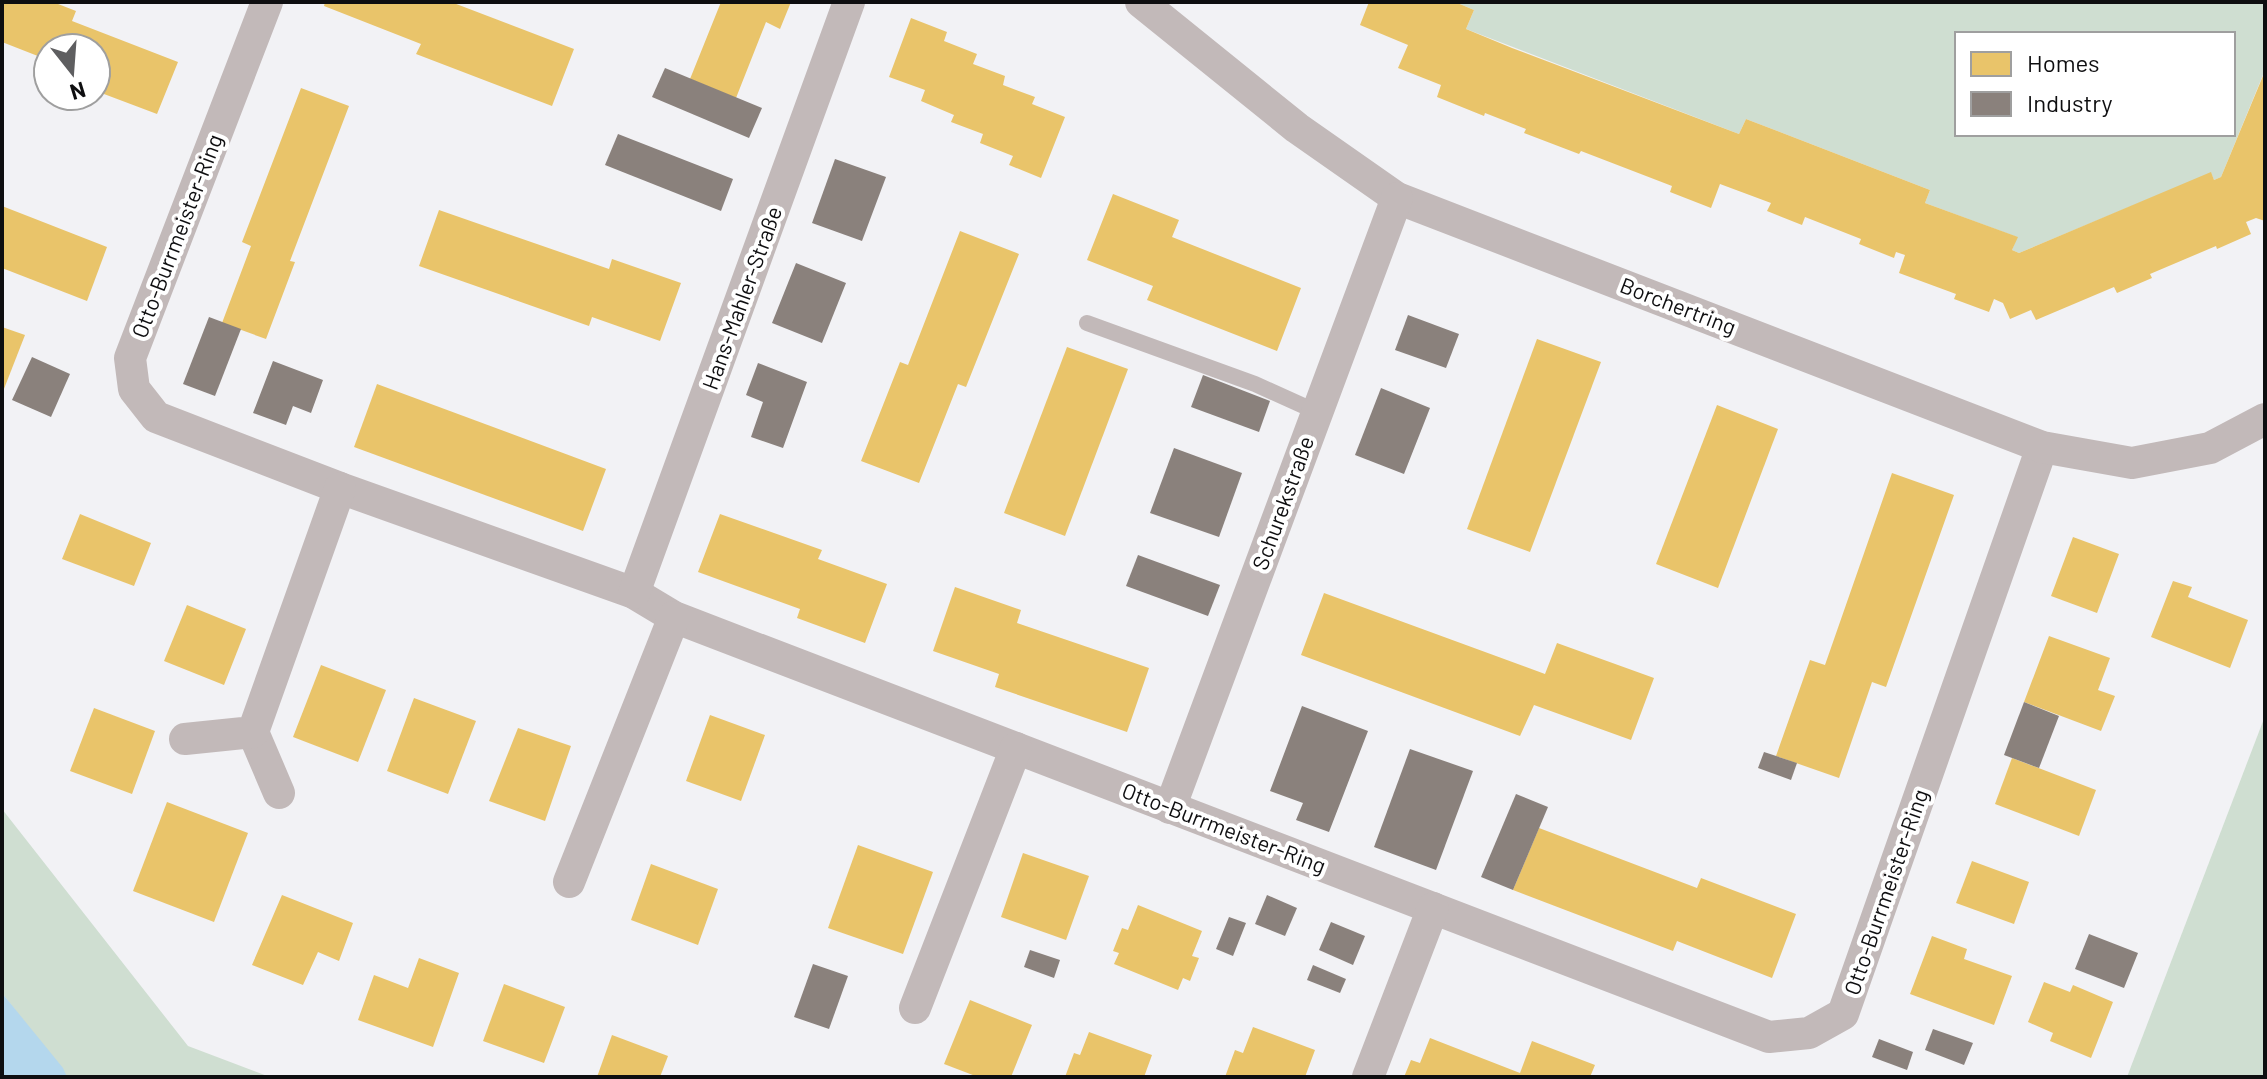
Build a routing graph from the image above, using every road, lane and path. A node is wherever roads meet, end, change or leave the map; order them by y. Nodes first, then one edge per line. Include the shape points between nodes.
1 (267, 2) edge
2 (849, 2) edge
3 (1141, 2) edge
4 (1397, 198) junction
5 (1087, 323) dead end
6 (1317, 412) junction
7 (2265, 419) edge
8 (2042, 447) junction
9 (340, 488) junction
10 (634, 593) junction
11 (674, 617) junction
12 (253, 732) junction
13 (185, 739) dead end
14 (1016, 748) junction
15 (279, 793) dead end
16 (1170, 808) junction
17 (569, 882) dead end
18 (1433, 908) junction
19 (915, 1008) dead end
20 (1368, 1077) edge

1 - 9 street, Otto-Burrmeister-Ring via 130,358 134,389 156,417
2 - 10 street, Hans-Mahler-Straße
3 - 4 street, Borchertring via 1297,128
4 - 6 street, Schurekstraße
4 - 8 street, Borchertring
5 - 6 lane
6 - 16 street, Schurekstraße
7 - 8 street, Borchertring via 2210,448 2132,463
8 - 18 street, Otto-Burrmeister-Ring via 1843,1014 1809,1033 1769,1037
9 - 10 street, Otto-Burrmeister-Ring
9 - 12 street
10 - 11 street, Otto-Burrmeister-Ring
11 - 14 street, Otto-Burrmeister-Ring
11 - 17 street
12 - 13 street
12 - 15 street
14 - 16 street, Otto-Burrmeister-Ring
14 - 19 street
16 - 18 street, Otto-Burrmeister-Ring
18 - 20 street

